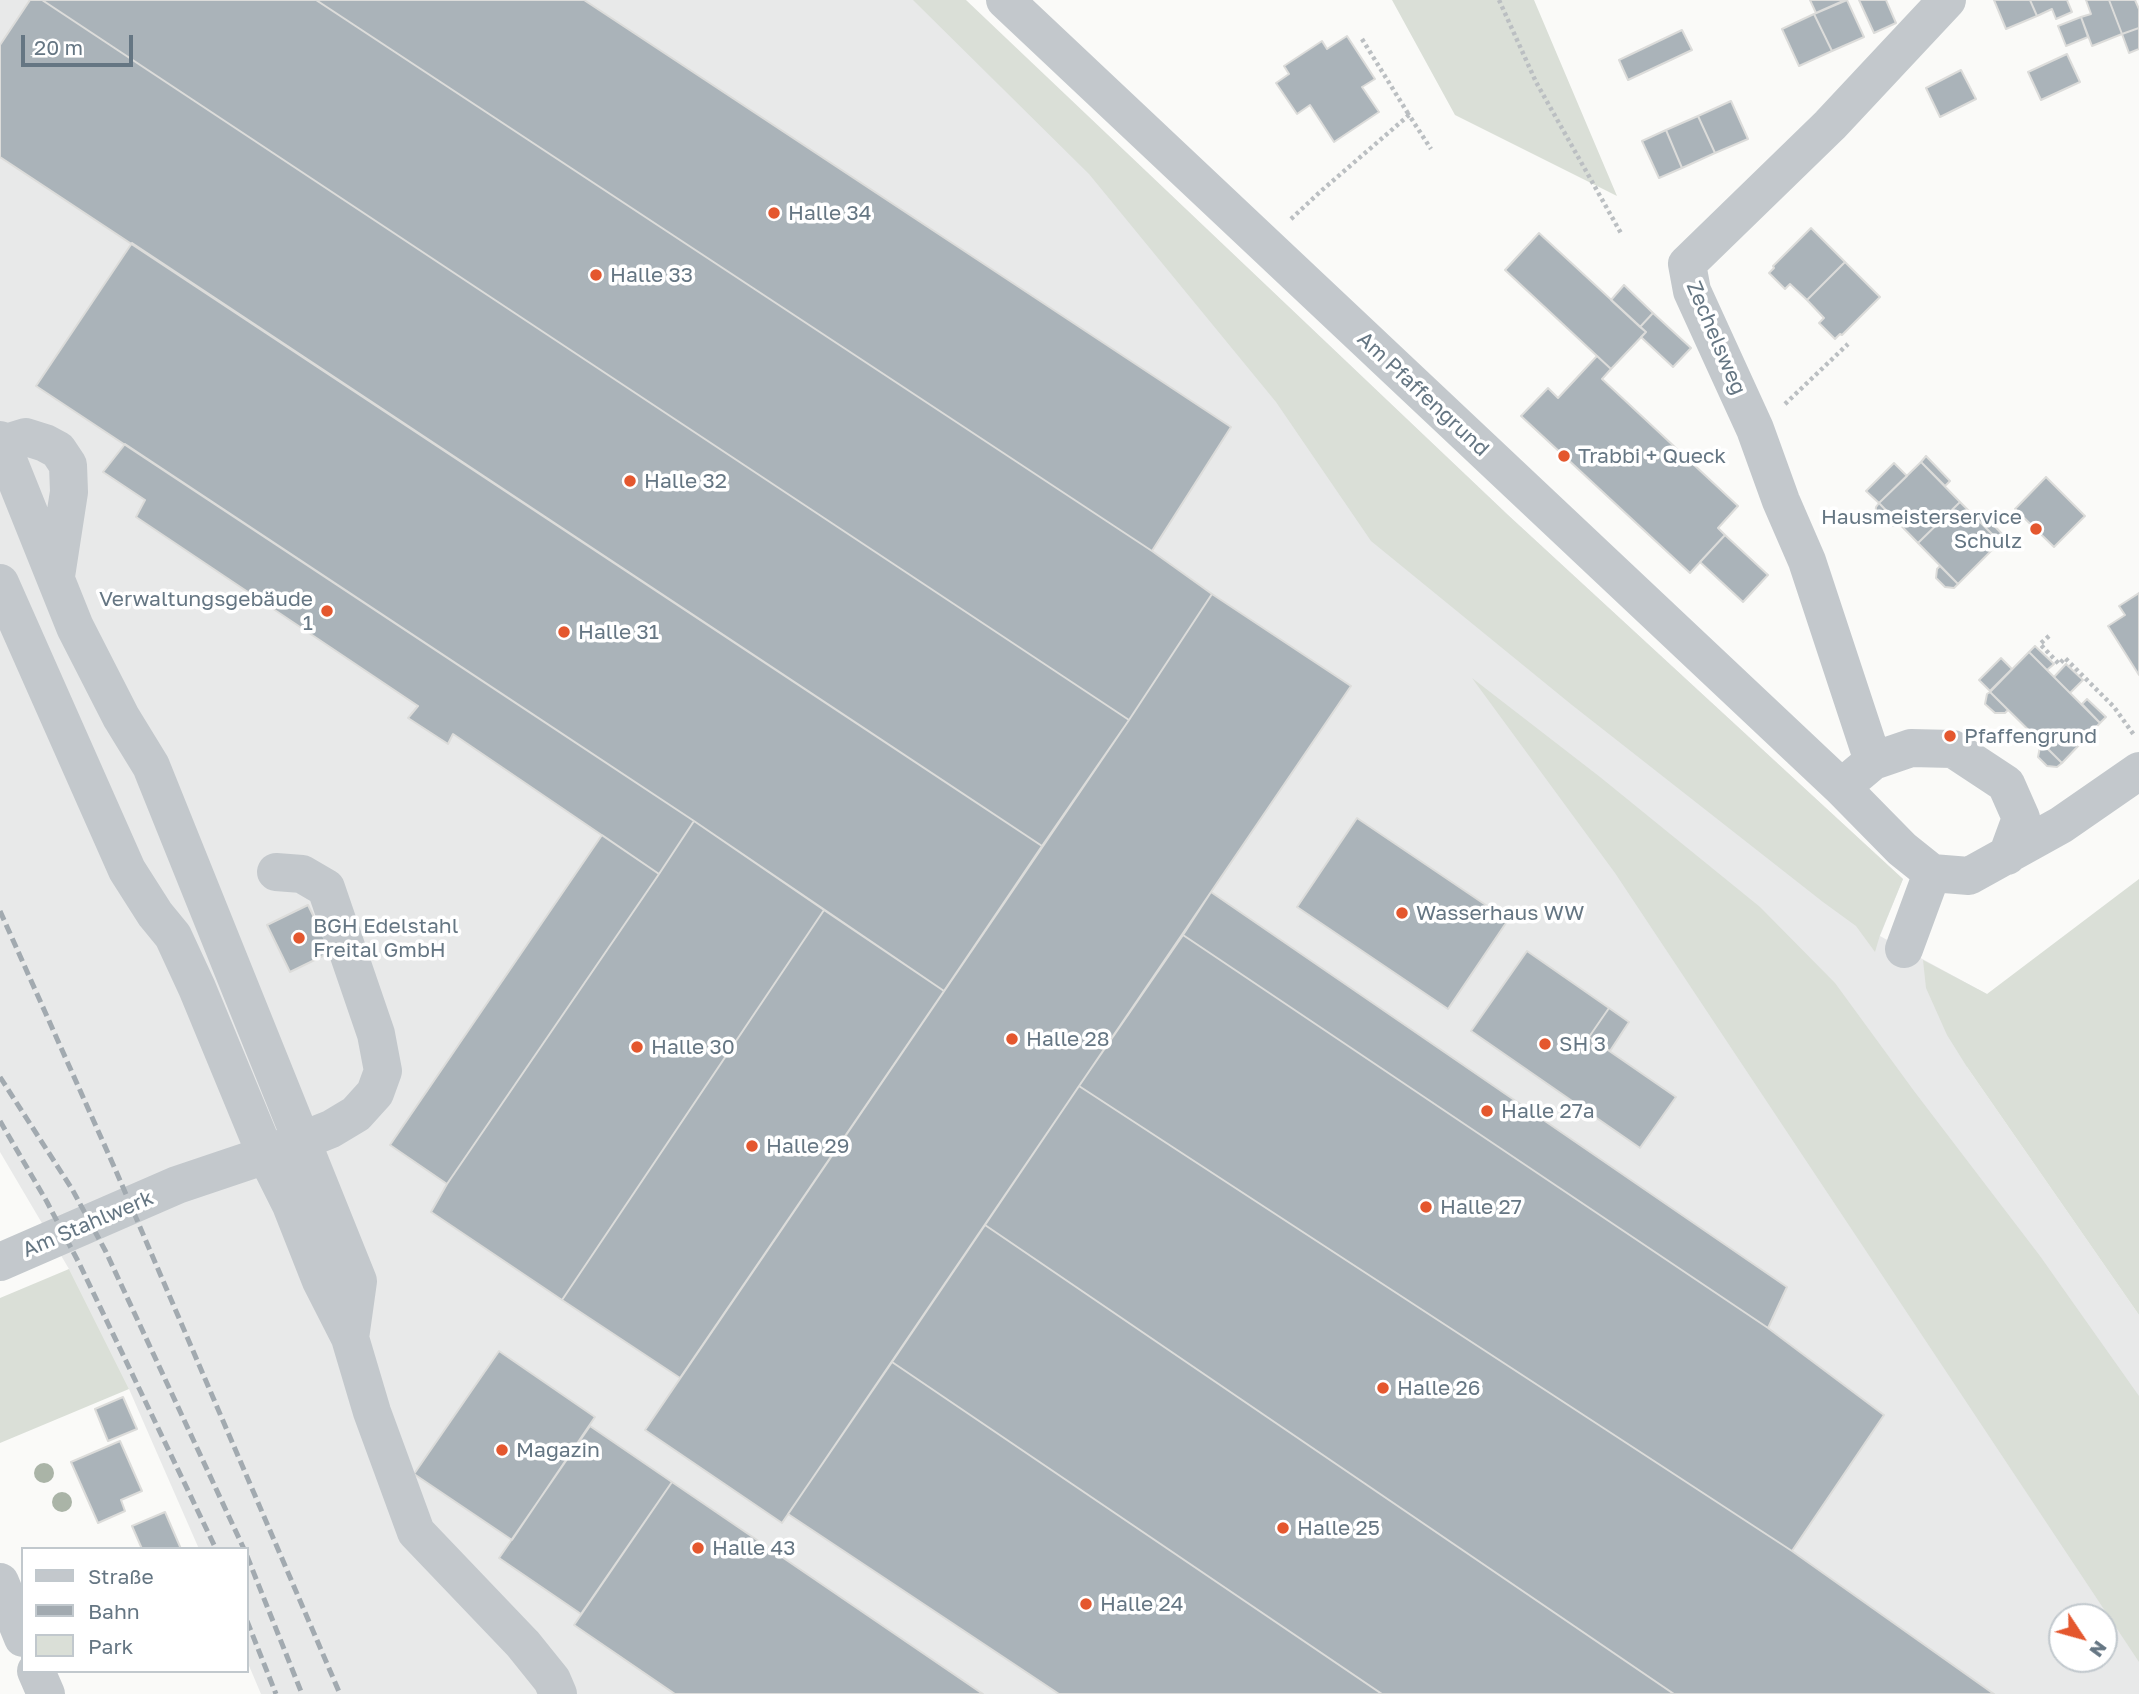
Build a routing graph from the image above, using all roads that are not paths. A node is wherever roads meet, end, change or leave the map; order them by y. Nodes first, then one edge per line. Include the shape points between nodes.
1 (1005, 0) edge
2 (1947, 0) edge
3 (1, 445) edge
4 (56, 579) junction
5 (0, 583) edge
6 (1873, 761) junction
7 (2139, 771) edge
8 (1842, 788) junction
9 (2007, 856) junction
10 (275, 872) dead end
11 (1933, 873) junction
12 (1904, 949) dead end
13 (303, 1140) junction
14 (266, 1155) junction
15 (0, 1262) edge
16 (350, 1338) junction
17 (0, 1582) edge
18 (21, 1633) edge
19 (37, 1673) edge
20 (46, 1694) edge
21 (558, 1694) edge

1 - 8 street, Am Pfaffengrund
2 - 6 street, Zechelsweg via 1830,125 1687,264 1692,291 1755,429 1807,561
3 - 4 street
3 - 4 street via 26,438 44,443 58,450 68,465 69,492
4 - 13 street via 94,667 151,766
5 - 14 street via 127,870 173,936
6 - 8 street
6 - 9 street via 1910,748 1953,749 2006,784 2021,818
7 - 9 street via 2062,825
8 - 11 street, Am Pfaffengrund via 1902,849
9 - 11 street via 1969,876
10 - 13 street, Am Stahlwerk via 302,874 327,888 376,1034 383,1071 375,1093 356,1114
11 - 12 street
13 - 14 street, Am Stahlwerk
13 - 16 street via 358,1281
14 - 15 street, Am Stahlwerk via 177,1185
14 - 16 street
16 - 21 street via 416,1532 523,1644 552,1679
17 - 18 street
19 - 20 street

